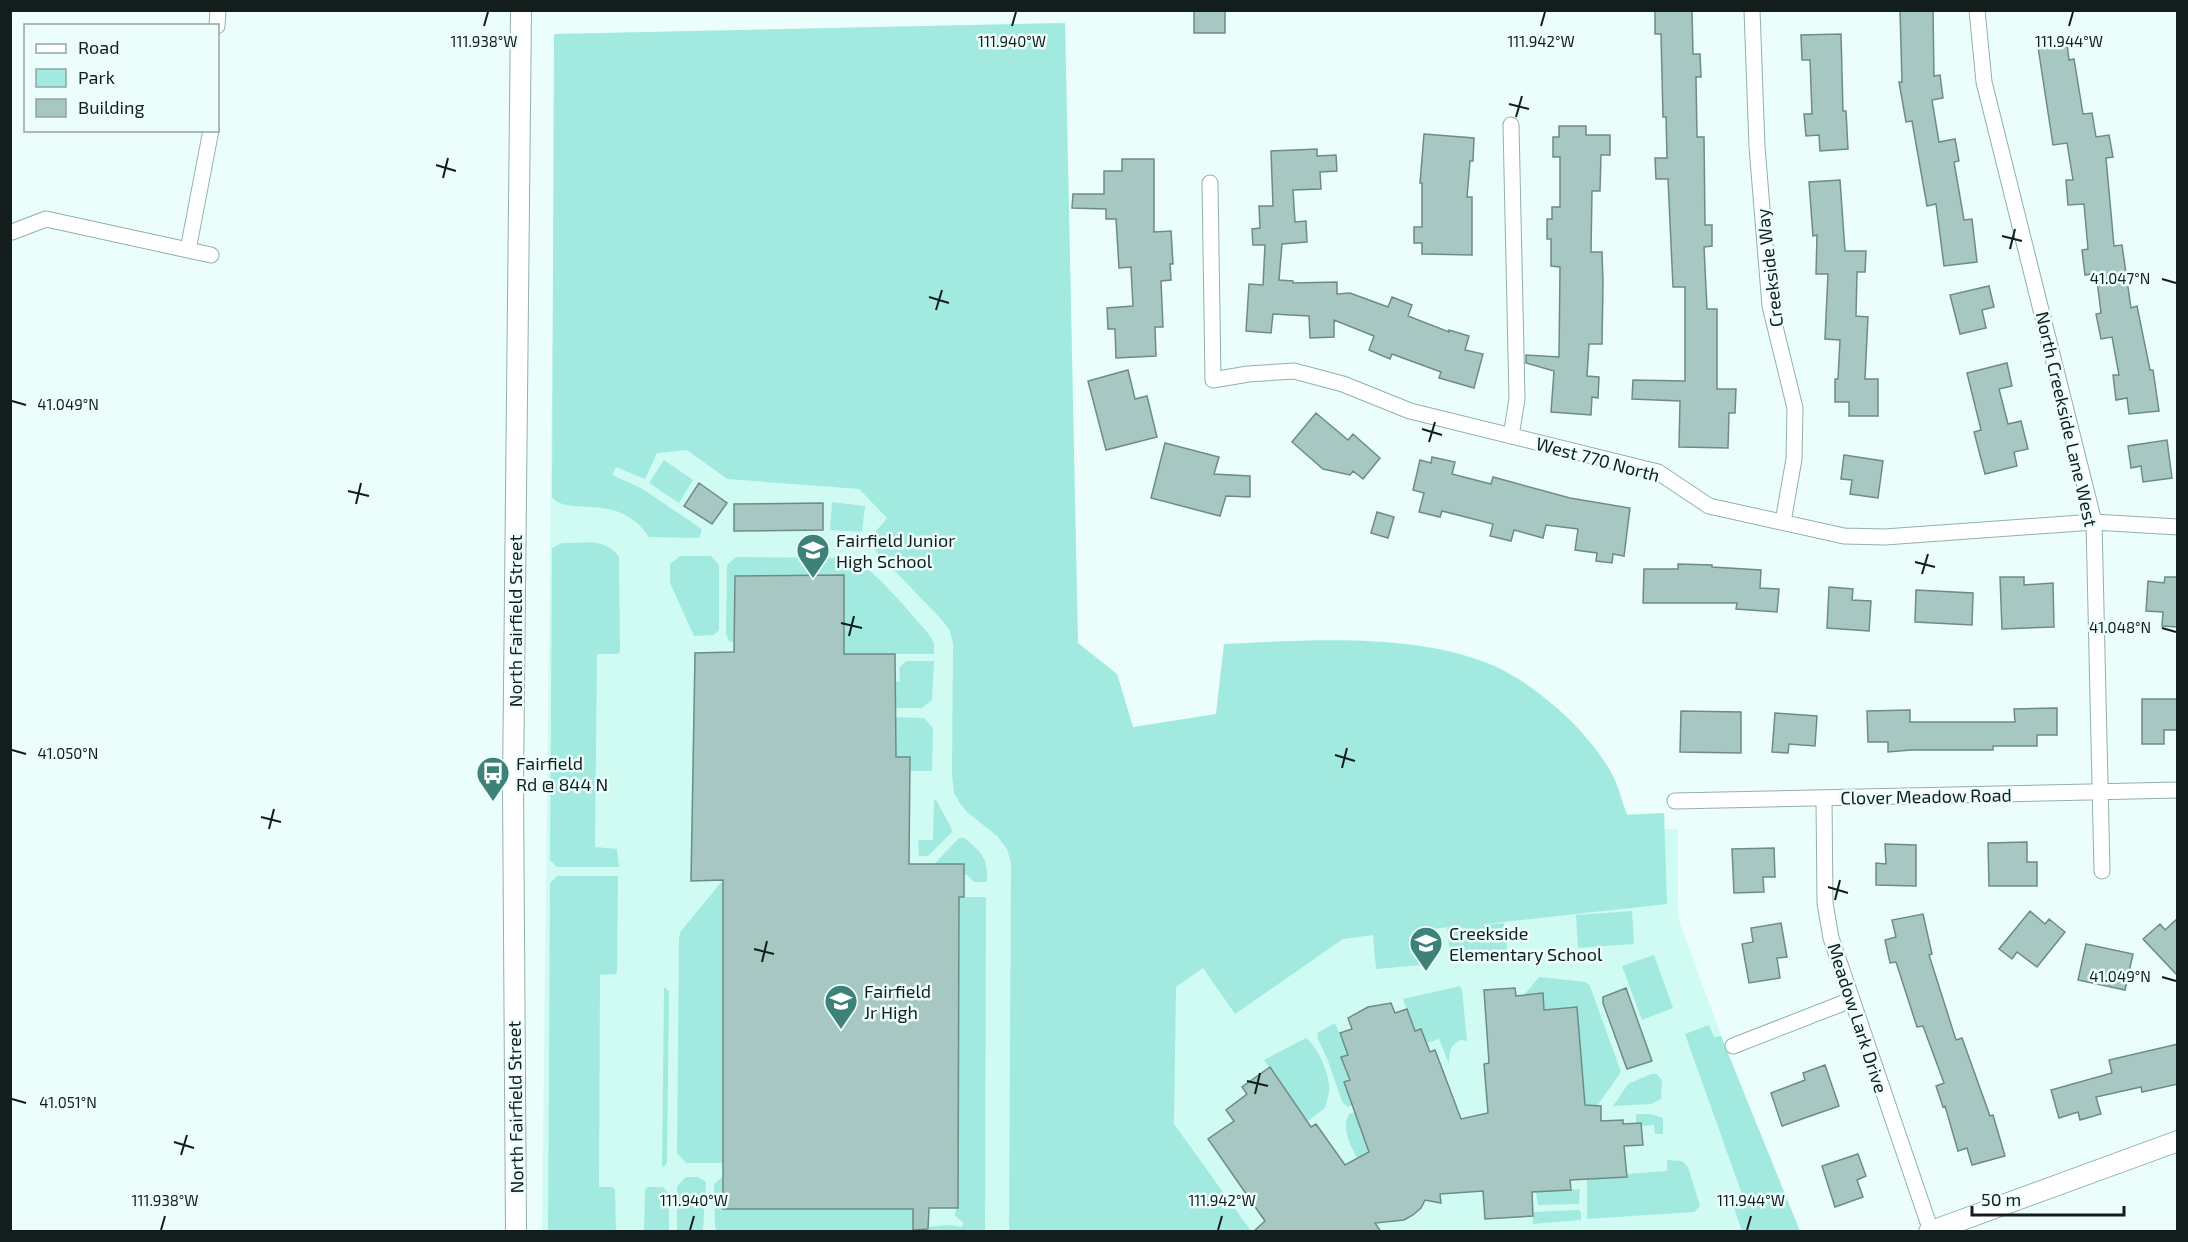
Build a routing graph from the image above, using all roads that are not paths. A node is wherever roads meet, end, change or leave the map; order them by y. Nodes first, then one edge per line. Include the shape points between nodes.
1 (521, 10) edge
2 (1752, 10) edge
3 (1977, 10) edge
4 (1511, 125) dead end
5 (211, 132) edge
6 (1210, 183) dead end
7 (12, 232) edge
8 (188, 250) junction
9 (211, 255) dead end
10 (1511, 436) junction
11 (1783, 522) junction
12 (2094, 522) junction
13 (2178, 527) edge
14 (2178, 790) edge
15 (2100, 792) junction
16 (1824, 798) junction
17 (1675, 801) dead end
18 (2102, 871) dead end
19 (1851, 1000) junction
20 (1733, 1046) dead end
21 (2178, 1141) edge
22 (1930, 1231) edge
23 (516, 1232) edge

1 - 23 street, North Fairfield Street via 513,785
2 - 11 street, Creekside Way via 1757,147 1770,306 1795,408 1794,459
3 - 12 street, North Creekside Lane West via 1984,82
4 - 10 street via 1517,399
5 - 8 street
6 - 10 street, West 770 North via 1214,380 1294,371 1343,384 1410,411
7 - 8 street via 46,219
8 - 9 street
10 - 11 street, West 770 North via 1658,472 1709,506
11 - 12 street, West 770 North via 1844,536 1885,537
12 - 13 street, West 770 North
12 - 15 street, North Creekside Lane West
14 - 15 street, Clover Meadow Road
15 - 16 street, Clover Meadow Road
15 - 18 street, North Creekside Lane West
16 - 17 street, Clover Meadow Road
16 - 19 street, Meadow Lark Drive via 1825,903 1831,938
19 - 20 street
19 - 22 street, Meadow Lark Drive
21 - 22 street

